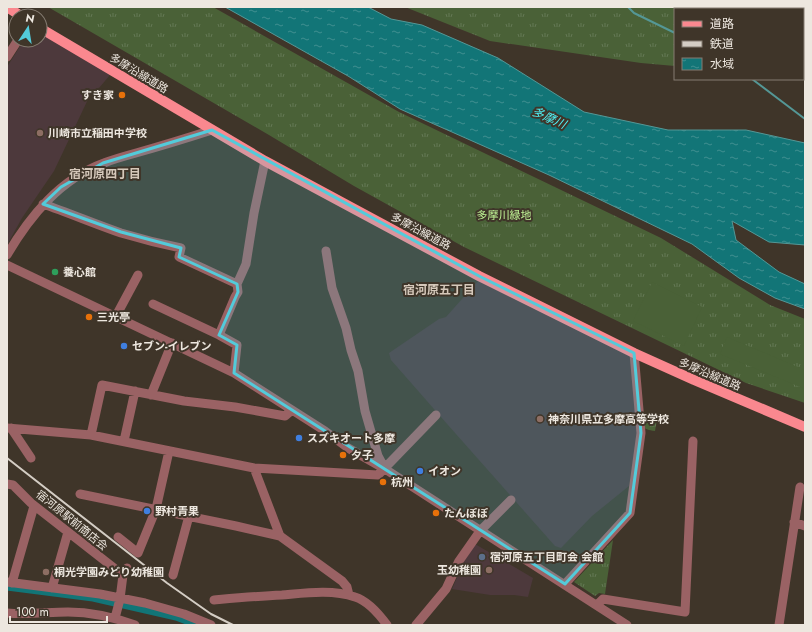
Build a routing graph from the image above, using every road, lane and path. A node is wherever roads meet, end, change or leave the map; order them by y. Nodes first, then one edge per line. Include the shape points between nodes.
1 (48, 33) edge
2 (13, 48) edge
3 (7, 57) edge
4 (212, 130) junction
5 (265, 161) junction
6 (43, 204) junction
7 (326, 251) dead end
8 (7, 255) edge
9 (7, 265) edge
10 (138, 275) dead end
11 (237, 284) junction
12 (153, 304) dead end
13 (116, 316) junction
14 (219, 335) junction
15 (172, 343) junction
16 (634, 353) junction
17 (234, 373) junction
18 (134, 391) junction
19 (151, 395) junction
20 (292, 410) junction
21 (436, 415) dead end
22 (805, 426) edge
23 (9, 428) edge
24 (92, 435) junction
25 (124, 441) junction
26 (692, 441) dead end
27 (169, 451) junction
28 (31, 458) dead end
29 (254, 468) junction
30 (385, 469) junction
31 (7, 484) edge
32 (800, 487) dead end
33 (80, 494) dead end
34 (511, 500) dead end
35 (34, 506) junction
36 (156, 509) junction
37 (189, 516) junction
38 (794, 522) junction
39 (805, 526) edge
40 (480, 531) junction
41 (68, 532) junction
42 (280, 536) junction
43 (118, 537) dead end
44 (173, 575) dead end
45 (9, 582) edge
46 (565, 584) junction
47 (52, 588) junction
48 (349, 595) junction
49 (120, 600) junction
50 (214, 600) dead end
51 (597, 605) junction
52 (7, 613) edge
53 (116, 616) junction
54 (134, 625) edge
55 (211, 625) edge
56 (387, 625) edge
57 (416, 625) edge
58 (627, 625) edge
59 (779, 625) edge

1 - 4 main road, 多摩沿線道路
2 - 3 street
4 - 5 main road, 多摩沿線道路
4 - 6 street via 104,163 62,187
5 - 11 street via 246,264
5 - 16 main road, 多摩沿線道路 via 479,276
6 - 8 street
6 - 11 street via 121,232 181,248 179,257
7 - 30 street via 332,288 358,371 365,411 378,456
9 - 13 street
10 - 13 street
11 - 14 street via 238,292
12 - 14 street
13 - 15 street
14 - 17 street via 237,346
15 - 17 street
15 - 19 street
16 - 22 main road, 多摩沿線道路
16 - 46 street via 641,433 630,513
17 - 20 street
18 - 19 street
18 - 24 street via 102,385
18 - 25 street
19 - 20 street via 285,416
20 - 30 street via 348,448
21 - 30 street
23 - 24 street
23 - 28 street
24 - 25 street
25 - 27 street
26 - 51 street via 685,612 603,599
27 - 29 street
27 - 36 street
29 - 30 street via 378,475
29 - 42 street
30 - 40 street
31 - 35 street, 宿河原駅前商店会 via 13,485
32 - 38 street
33 - 36 street
34 - 40 street
35 - 41 street, 宿河原駅前商店会
35 - 45 street
36 - 37 street
36 - 43 street via 138,553
37 - 42 street
37 - 44 street
38 - 39 street
38 - 59 street
40 - 46 street
40 - 57 street via 459,561 446,589
41 - 47 street
41 - 49 street, 宿河原駅前商店会 via 125,572
42 - 48 street via 342,581
45 - 47 street
46 - 51 street
47 - 49 street via 100,594
48 - 50 street via 312,592
48 - 56 street via 357,597 373,609
49 - 53 street
49 - 55 street via 163,607
51 - 58 street
52 - 53 street via 23,615 80,612
53 - 54 street

